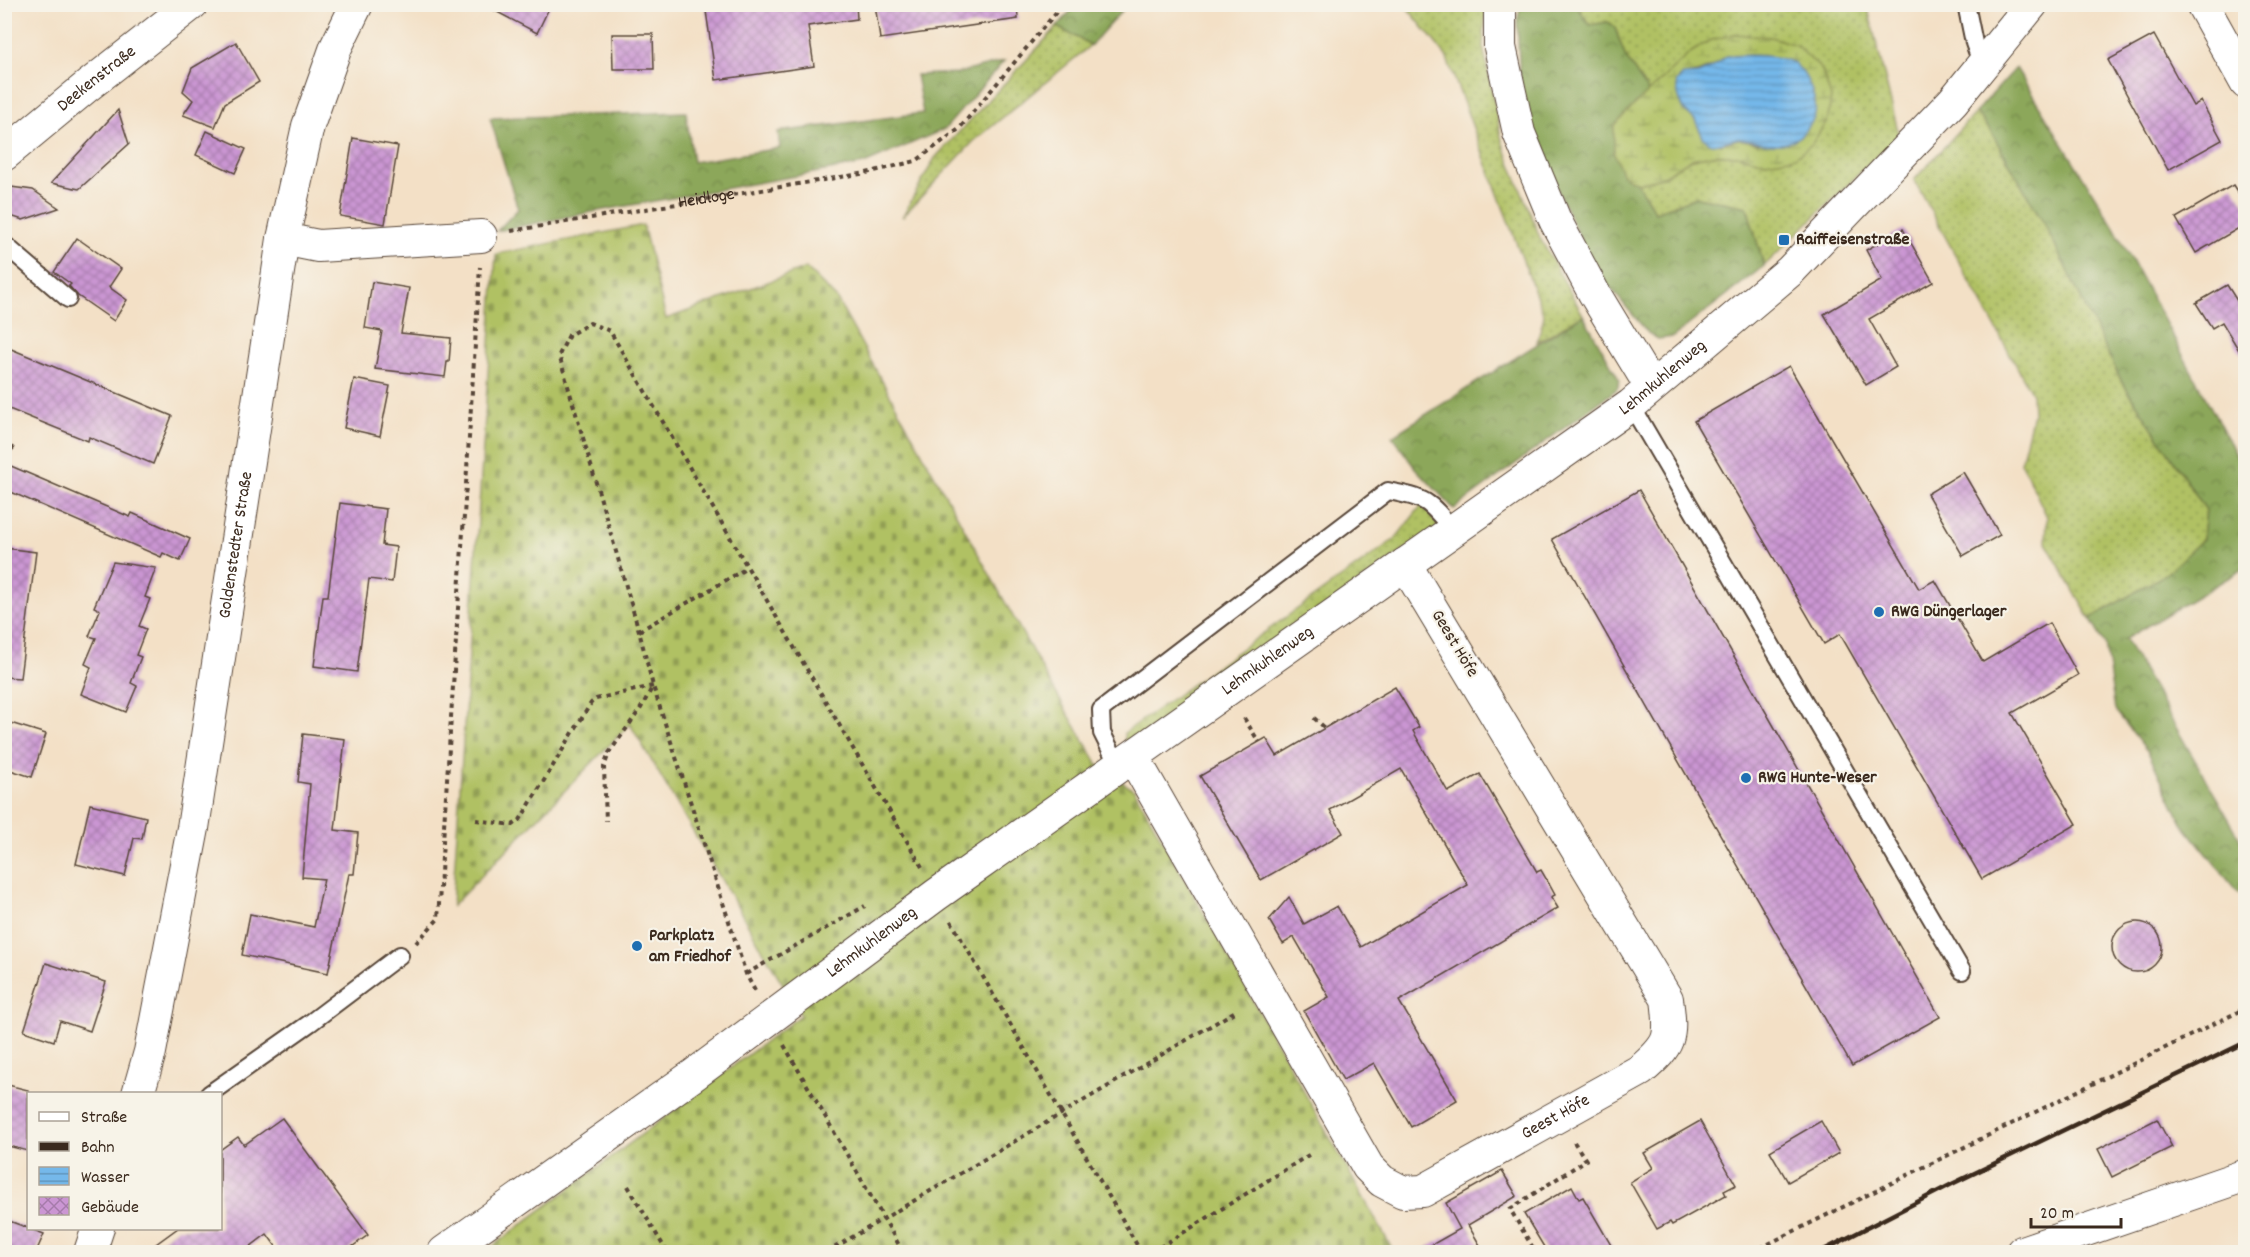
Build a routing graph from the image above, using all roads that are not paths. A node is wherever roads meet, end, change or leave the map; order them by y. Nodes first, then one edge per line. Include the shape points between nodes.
1 (192, 4) edge
2 (357, 4) edge
3 (1500, 4) edge
4 (1966, 4) edge
5 (2032, 4) edge
6 (2202, 4) edge
7 (1982, 65) junction
8 (2246, 83) edge
9 (4, 155) edge
10 (481, 236) road end
11 (283, 239) junction
12 (4, 244) edge
13 (68, 299) dead end
14 (1641, 396) junction
15 (1453, 531) junction
16 (1405, 564) junction
17 (1126, 762) junction
18 (400, 955) road end
19 (1962, 971) dead end
20 (139, 1092) edge
21 (212, 1092) edge
22 (2246, 1175) edge
23 (97, 1230) edge
24 (90, 1252) edge
25 (444, 1252) edge
26 (2022, 1252) edge

1 - 9 street, Deekenstraße
2 - 11 street, Goldenstedter Straße via 336,47 308,126
3 - 14 street via 1500,48 1519,134 1555,220
4 - 7 lane
5 - 7 street, Lehmkuhlenweg
6 - 8 street
7 - 14 street, Lehmkuhlenweg via 1953,101 1790,271
10 - 11 street via 318,246
11 - 20 street, Goldenstedter Straße via 193,828 150,1052
12 - 13 lane
14 - 15 street, Lehmkuhlenweg
14 - 19 lane
15 - 16 street, Lehmkuhlenweg
15 - 17 lane via 1435,507 1416,496 1388,491 1101,710 1102,733
16 - 17 street, Lehmkuhlenweg
16 - 17 street, Geest Höfe via 1667,999 1671,1028 1662,1051 1641,1070 1423,1191 1403,1192 1382,1181 1368,1167
17 - 25 street, Lehmkuhlenweg
18 - 21 lane
22 - 26 street
23 - 24 street

